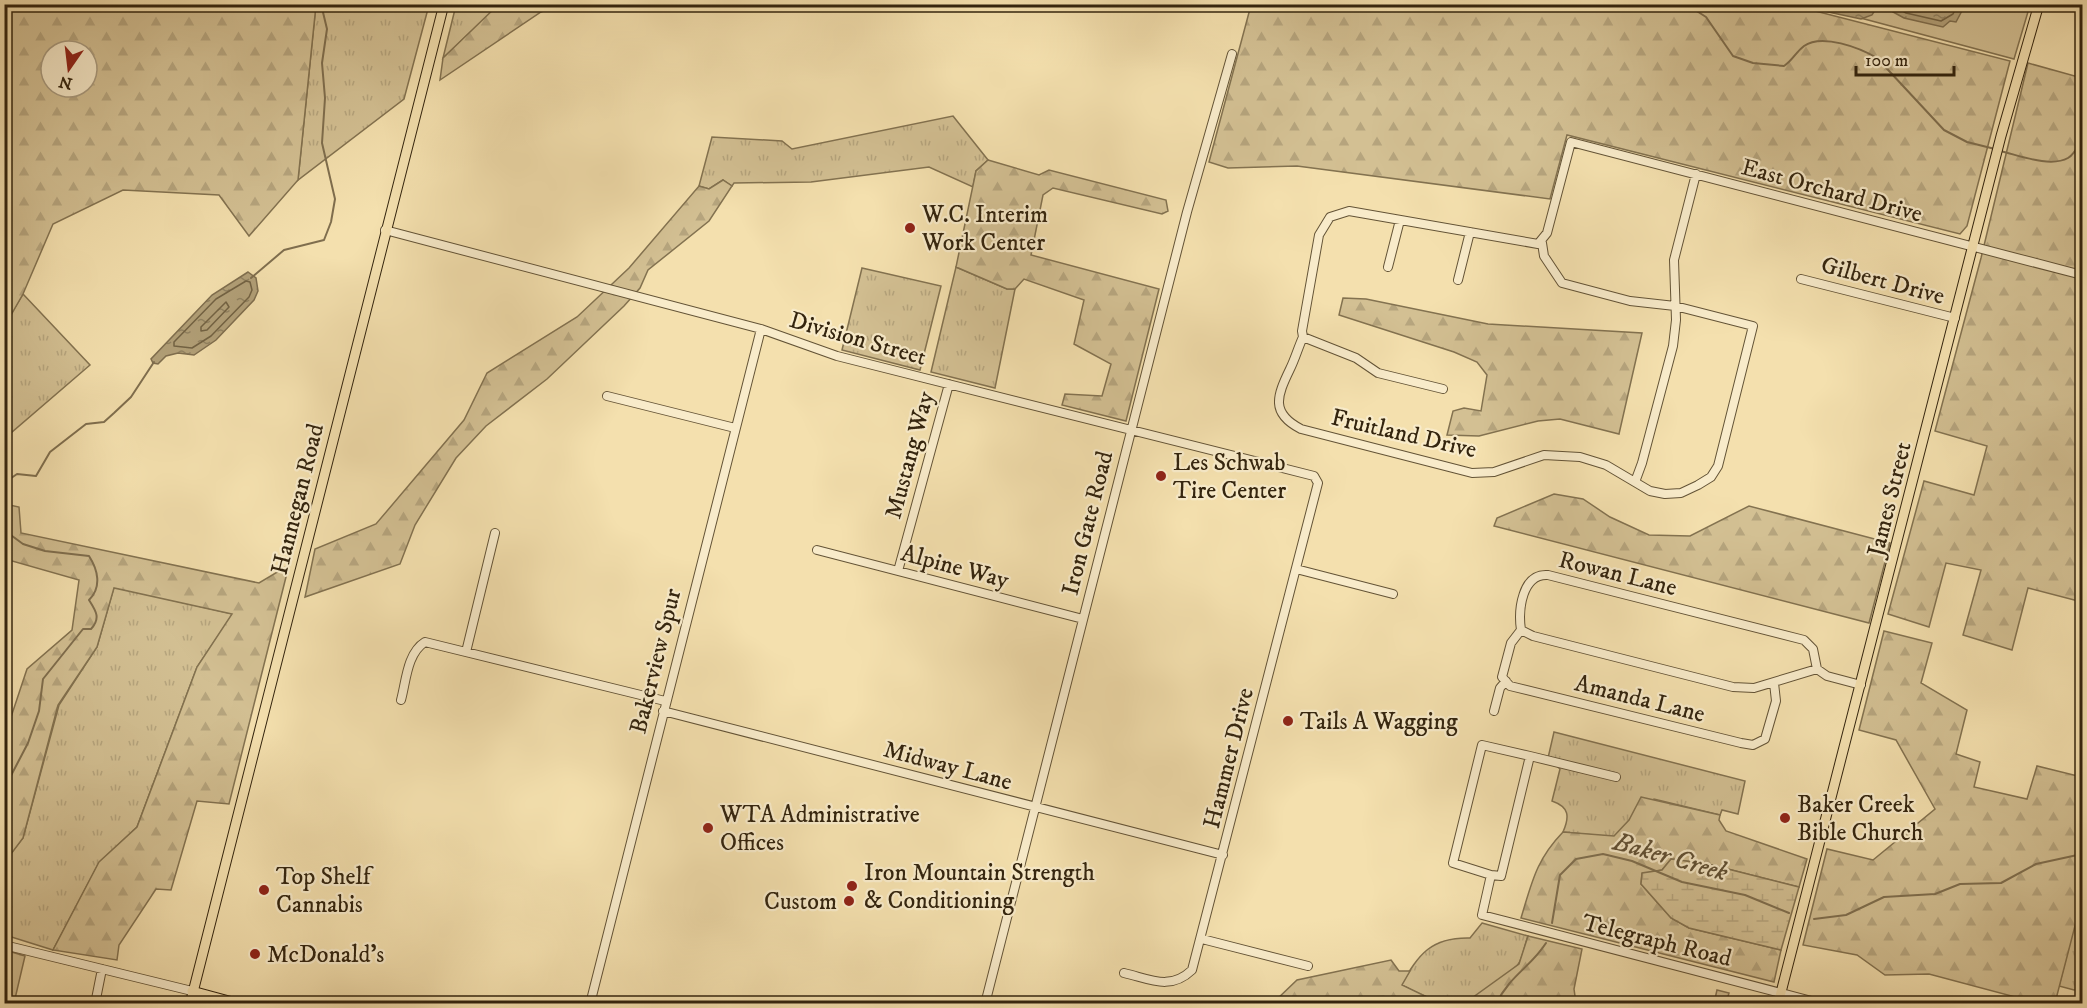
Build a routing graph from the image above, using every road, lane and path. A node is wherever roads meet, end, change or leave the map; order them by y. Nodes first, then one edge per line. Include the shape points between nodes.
1 (444, 4) edge
2 (2038, 4) edge
3 (1232, 54) dead end
4 (1696, 174) junction
5 (1400, 220) junction
6 (385, 230) junction
7 (1470, 232) junction
8 (1542, 243) junction
9 (1974, 248) junction
10 (1388, 267) dead end
11 (2082, 275) edge
12 (1801, 279) dead end
13 (1458, 280) dead end
14 (1675, 306) junction
15 (1955, 318) junction
16 (761, 329) junction
17 (1303, 337) junction
18 (949, 384) junction
19 (1443, 389) dead end
20 (607, 396) dead end
21 (735, 428) junction
22 (1131, 429) junction
23 (1635, 482) junction
24 (1318, 483) joint
25 (495, 533) dead end
26 (817, 549) dead end
27 (1296, 569) junction
28 (897, 571) junction
29 (1393, 594) dead end
30 (1083, 619) junction
31 (1521, 630) junction
32 (466, 652) junction
33 (1817, 669) junction
34 (1506, 681) junction
35 (1774, 683) junction
36 (1861, 685) junction
37 (401, 700) dead end
38 (665, 701) junction
39 (663, 711) junction
40 (1494, 711) dead end
41 (1530, 756) junction
42 (1616, 777) dead end
43 (1035, 807) junction
44 (1223, 855) junction
45 (1491, 875) junction
46 (1202, 939) junction
47 (4, 945) edge
48 (1308, 966) dead end
49 (102, 969) junction
50 (1124, 973) dead end
51 (192, 991) junction
52 (1782, 993) junction
53 (95, 1004) edge
54 (190, 1004) edge
55 (240, 1004) edge
56 (590, 1004) edge
57 (986, 1004) edge
58 (1779, 1004) edge
59 (1823, 1004) edge

1 - 6 main road, Hannegan Road
2 - 9 main road, James Street
3 - 22 street, Iron Gate Road
4 - 8 street, East Orchard Drive via 1571,142
4 - 9 street, East Orchard Drive
4 - 14 street via 1674,261
5 - 7 street, Fruitland Drive
5 - 10 street
5 - 17 street, Fruitland Drive via 1349,211 1335,213 1325,222 1319,235
6 - 16 street, Division Street
6 - 51 main road, Hannegan Road
7 - 8 street, Fruitland Drive
7 - 13 street
8 - 14 street, Fruitland Drive via 1544,256 1562,283 1630,301
9 - 11 street, East Orchard Drive
9 - 15 main road, James Street
12 - 15 street, Gilbert Drive
14 - 23 street via 1672,346
14 - 23 street, Fruitland Drive via 1753,326 1718,466 1711,477 1681,494 1650,491
15 - 36 main road, James Street
16 - 18 street, Division Street via 823,352
16 - 21 street, Bakerview Spur
17 - 19 street via 1356,358 1378,373
17 - 23 street, Fruitland Drive via 1279,399 1283,417 1301,429 1472,472 1494,472 1544,455 1562,456 1606,465
18 - 22 street, Division Street
18 - 28 street, Mustang Way
20 - 21 street
21 - 38 street, Bakerview Spur
22 - 24 street, Division Street via 1314,476
22 - 30 street, Iron Gate Road
24 - 27 street, Hammer Drive
25 - 32 street
26 - 28 street, Alpine Way
27 - 29 street
27 - 44 street, Hammer Drive
28 - 30 street, Alpine Way
30 - 43 street, Iron Gate Road
31 - 33 street, Rowan Lane via 1519,615 1527,585 1536,576 1548,575 1804,640 1814,649
31 - 34 street via 1511,643 1502,677
31 - 35 street via 1733,687 1754,688
32 - 37 street via 425,642 417,647
32 - 38 street
33 - 35 street
33 - 36 street via 1827,676
34 - 35 street, Amanda Lane via 1510,686 1753,745 1765,739 1776,701
34 - 40 street
36 - 52 main road, James Street
38 - 39 street, Bakerview Spur
39 - 43 street, Midway Lane
39 - 56 street, Bakerview Spur
41 - 42 street
41 - 45 street via 1501,876
41 - 45 street via 1482,745 1453,863
43 - 44 street, Midway Lane
43 - 57 street, Iron Gate Road
44 - 46 street, Hammer Drive
45 - 52 street, Telegraph Road via 1482,915
46 - 48 street
46 - 50 street, Hammer Drive via 1192,970 1182,980 1169,983
47 - 49 street
49 - 51 street
49 - 53 street
51 - 54 main road, Hannegan Road
51 - 55 main road
52 - 58 main road, James Street
52 - 59 street, Telegraph Road

